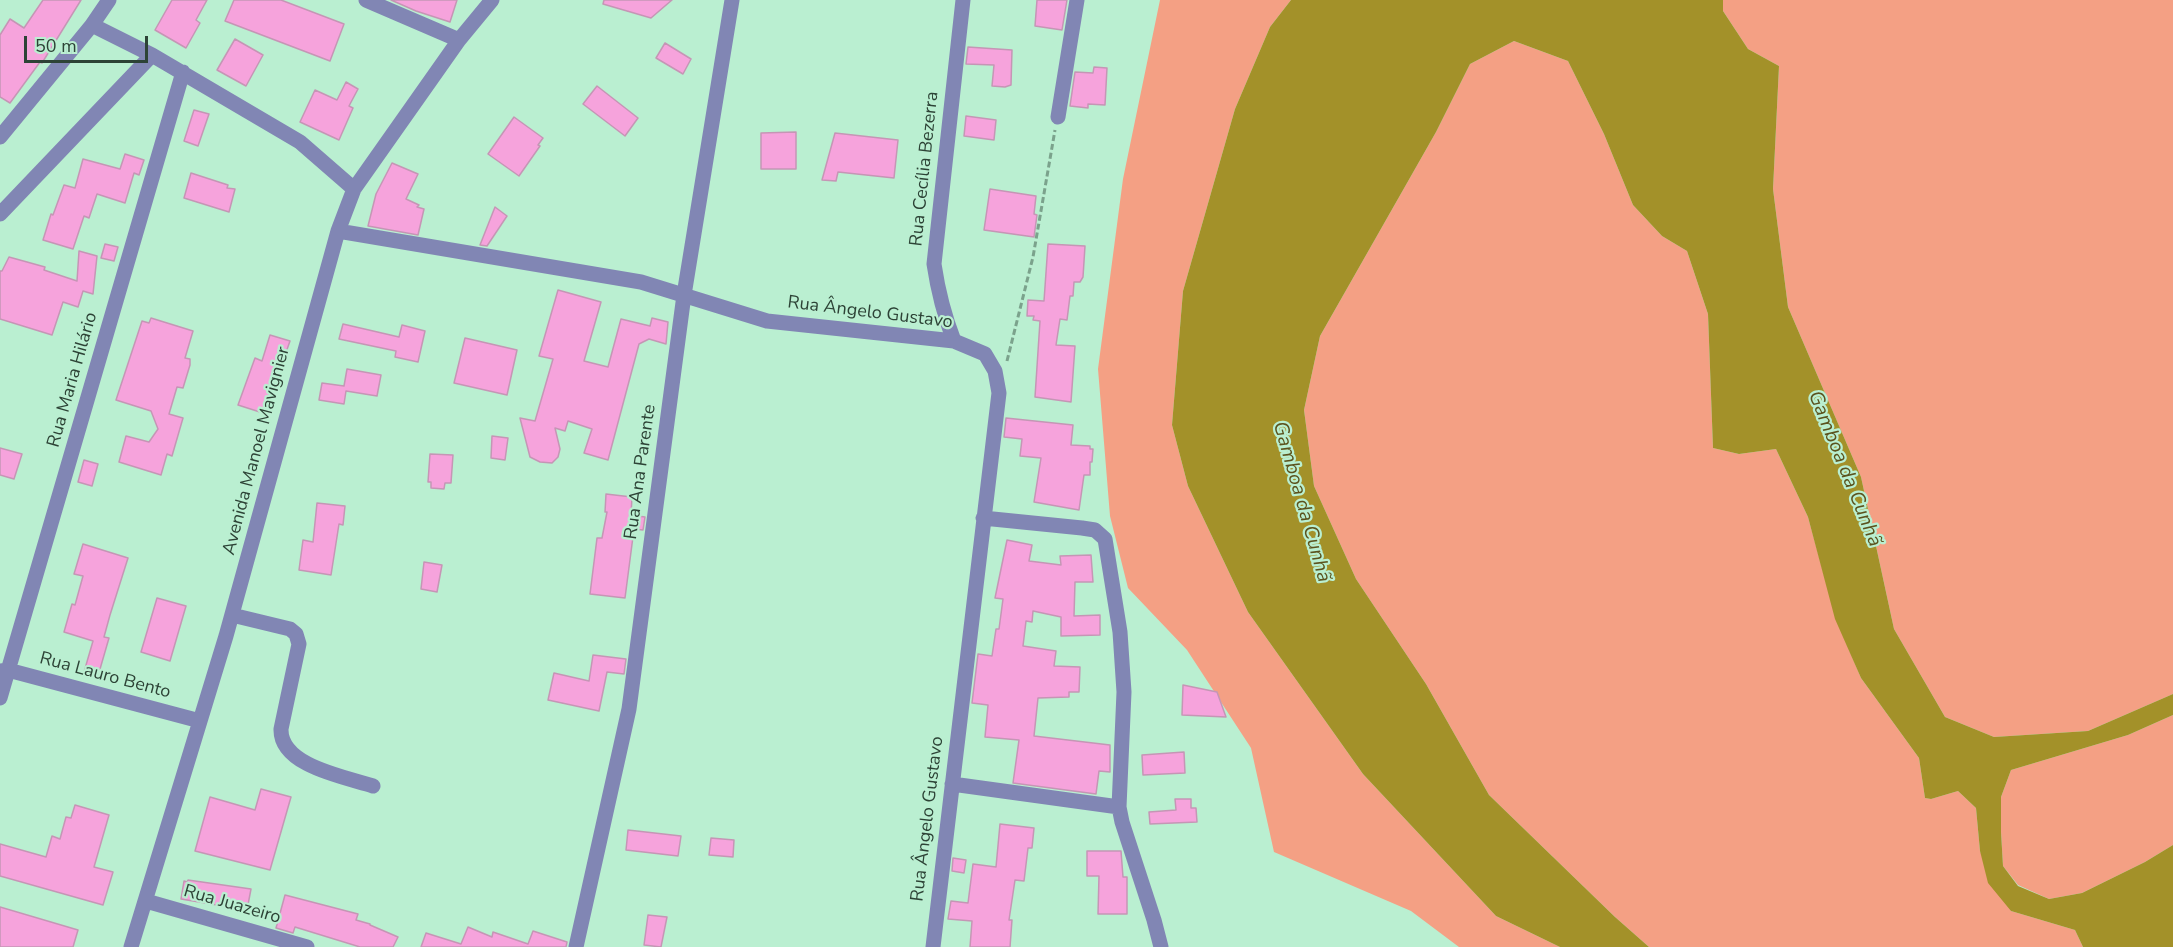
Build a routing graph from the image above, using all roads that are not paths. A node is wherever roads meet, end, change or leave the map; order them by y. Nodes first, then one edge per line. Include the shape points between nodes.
1 (109, 0) edge
2 (366, 0) edge
3 (492, 0) edge
4 (732, 0) edge
5 (963, 0) edge
6 (1077, 0) edge
7 (92, 26) junction
8 (459, 40) junction
9 (152, 55) junction
10 (183, 72) junction
11 (1058, 117) road end
12 (0, 137) edge
13 (354, 189) junction
14 (0, 214) edge
15 (338, 231) junction
16 (684, 295) junction
17 (954, 341) junction
18 (983, 518) junction
19 (232, 615) junction
20 (4, 671) edge
21 (0, 698) edge
22 (200, 721) junction
23 (952, 784) junction
24 (373, 786) dead end
25 (1119, 807) junction
26 (146, 900) junction
27 (131, 947) edge
28 (308, 947) edge
29 (576, 947) edge
30 (933, 947) edge
31 (1161, 947) edge

1 - 7 street
2 - 8 street
3 - 8 street, Avenida Manoel Mavignier
4 - 16 street, Rua Ana Parente
5 - 17 street, Rua Cecília Bezerra via 934,264 937,288
6 - 11 street
7 - 9 street
7 - 12 street
8 - 13 street, Avenida Manoel Mavignier
9 - 10 street
9 - 14 street
10 - 13 street via 300,142
10 - 20 street, Rua Maria Hilário
13 - 15 street, Avenida Manoel Mavignier
15 - 16 street, Rua Ângelo Gustavo via 641,282
15 - 19 street, Avenida Manoel Mavignier
16 - 17 street, Rua Ângelo Gustavo via 767,321
16 - 29 street, Rua Ana Parente via 629,709
17 - 18 street, Rua Ângelo Gustavo via 985,354 995,371 999,393
18 - 23 street, Rua Ângelo Gustavo
18 - 25 street via 1095,530 1105,539 1120,632 1124,692
19 - 22 street, Avenida Manoel Mavignier
19 - 24 street via 291,629 296,634 299,644 281,729 285,747 295,758
20 - 21 street, Rua Maria Hilário
20 - 22 street, Rua Lauro Bento
22 - 26 street, Avenida Manoel Mavignier
23 - 25 street
23 - 30 street, Rua Ângelo Gustavo
25 - 31 street
26 - 27 street, Avenida Manoel Mavignier
26 - 28 street, Rua Juazeiro

